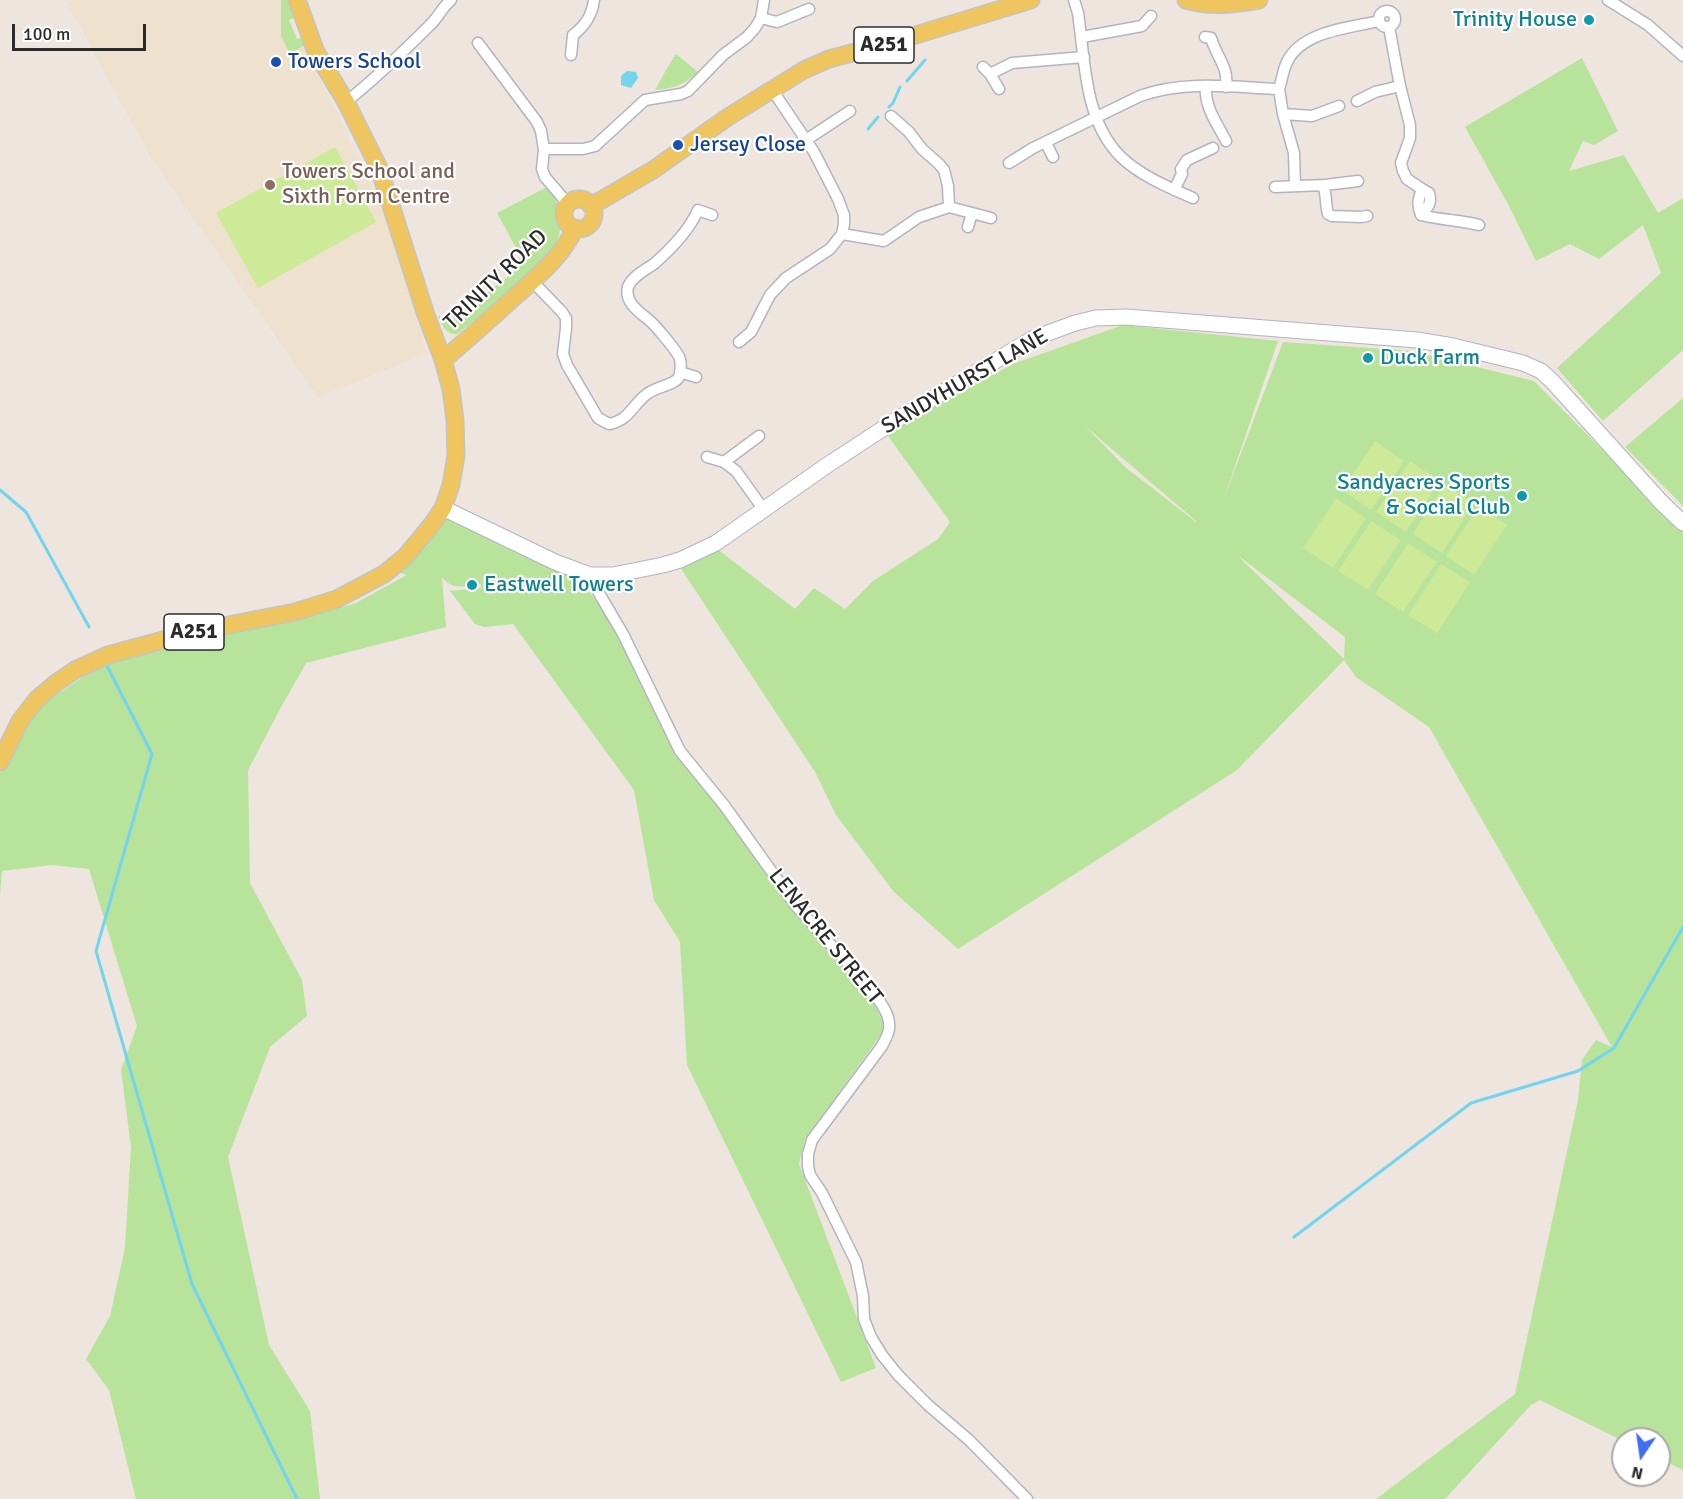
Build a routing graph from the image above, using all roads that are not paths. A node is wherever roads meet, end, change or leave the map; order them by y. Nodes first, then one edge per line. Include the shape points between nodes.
1 (297, 0) edge
2 (594, 0) edge
3 (764, 0) edge
4 (1031, 0) edge
5 (1074, 0) edge
6 (1186, 0) edge
7 (1259, 0) edge
8 (1382, 0) edge
9 (1608, 0) edge
10 (446, 1) edge
11 (999, 4) edge
12 (809, 9) dead end
13 (1151, 16) dead end
14 (761, 18) junction
15 (1384, 24) junction
16 (1082, 37) junction
17 (1205, 37) dead end
18 (478, 43) dead end
19 (571, 56) dead end
20 (1683, 56) edge
21 (1084, 57) junction
22 (489, 60) junction
23 (479, 67) dead end
24 (1206, 86) junction
25 (1400, 86) junction
26 (1226, 87) junction
27 (771, 88) junction
28 (999, 89) dead end
29 (1279, 89) junction
30 (1357, 101) dead end
31 (346, 102) junction
32 (1339, 106) dead end
33 (850, 111) dead end
34 (1283, 114) junction
35 (891, 116) dead end
36 (1097, 117) junction
37 (806, 140) junction
38 (1226, 141) dead end
39 (1046, 143) junction
40 (1213, 148) dead end
41 (544, 149) junction
42 (1053, 157) dead end
43 (1009, 163) dead end
44 (1358, 181) dead end
45 (1323, 185) junction
46 (1295, 186) junction
47 (1275, 187) dead end
48 (1174, 190) junction
49 (1193, 198) dead end
50 (568, 204) junction
51 (591, 206) junction
52 (949, 207) junction
53 (972, 213) junction
54 (712, 215) dead end
55 (1367, 216) dead end
56 (991, 218) dead end
57 (1479, 225) dead end
58 (968, 227) dead end
59 (574, 228) junction
60 (842, 234) junction
61 (884, 241) junction
62 (886, 254) dead end
63 (532, 281) junction
64 (751, 332) junction
65 (762, 339) dead end
66 (739, 342) dead end
67 (443, 360) junction
68 (680, 372) junction
69 (696, 377) dead end
70 (759, 436) dead end
71 (707, 457) dead end
72 (724, 462) junction
73 (442, 508) junction
74 (764, 510) junction
75 (1683, 523) edge
76 (590, 574) junction
77 (0, 762) edge
78 (1027, 1499) edge

1 - 31 main road via 316,52
2 - 19 street via 587,22 568,34
3 - 14 street
4 - 11 main road, A251
5 - 16 street
6 - 7 main road via 1228,5
8 - 15 street via 1386,11 1381,15
9 - 20 street via 1644,21
10 - 31 street via 412,44
11 - 27 main road, A251 via 886,44 829,59
12 - 14 street via 777,22
13 - 16 street via 1142,26
14 - 41 street via 747,37 723,55 688,92 645,100 595,146
15 - 25 street
15 - 29 street via 1315,37 1301,44 1286,62
16 - 21 street
17 - 26 street via 1211,38 1227,73
18 - 22 street
21 - 28 street via 1012,63 987,70
21 - 36 street
22 - 23 street
22 - 41 street via 537,122
24 - 26 street
24 - 36 street via 1152,92
24 - 38 street via 1207,104
25 - 30 street
25 - 57 street via 1410,125 1401,163 1407,178 1422,189 1418,200 1421,215
26 - 29 street
27 - 37 street
27 - 51 main road, A251 via 653,170
29 - 34 street
31 - 67 main road via 379,168
32 - 34 street via 1312,116
33 - 37 street
34 - 46 street via 1294,153
35 - 52 street via 944,170
36 - 39 street
36 - 48 street via 1109,143 1121,157
37 - 60 street via 842,210
39 - 42 street
39 - 43 street
40 - 48 street via 1187,160
41 - 50 street via 545,177
44 - 45 street
45 - 46 street
45 - 55 street via 1326,214
46 - 47 street
48 - 49 street
50 - 51 main road via 580,200
50 - 59 main road, TRINITY ROAD via 564,218
51 - 59 main road, TRINITY ROAD via 591,223
52 - 53 street
52 - 61 street via 920,218
53 - 56 street
53 - 58 street
54 - 68 street via 698,210 687,230 628,286 632,305 676,351
59 - 63 main road, TRINITY ROAD via 562,249
60 - 61 street
60 - 64 street via 826,253 786,278 770,295
61 - 62 street
63 - 67 main road, TRINITY ROAD
63 - 68 street via 566,318 563,354 598,418 609,424 622,420 646,394 675,382
64 - 65 street
64 - 66 street
67 - 73 main road, A251 via 451,389 456,456
68 - 69 street
70 - 72 street
71 - 72 street
72 - 74 street via 736,471
73 - 76 street, SANDYHURST LANE via 555,562
73 - 77 main road, A251 via 401,560 384,574 337,599 108,655 75,670 37,699 20,721
74 - 75 street, SANDYHURST LANE via 890,424 1032,339 1075,322 1126,317 1416,340 1523,363 1553,382
74 - 76 street, SANDYHURST LANE via 716,543 680,560 631,573
76 - 78 street, LENACRE STREET via 680,751 797,907 868,986 888,1017 888,1033 882,1046 812,1140 810,1175 856,1262 864,1319 882,1355

